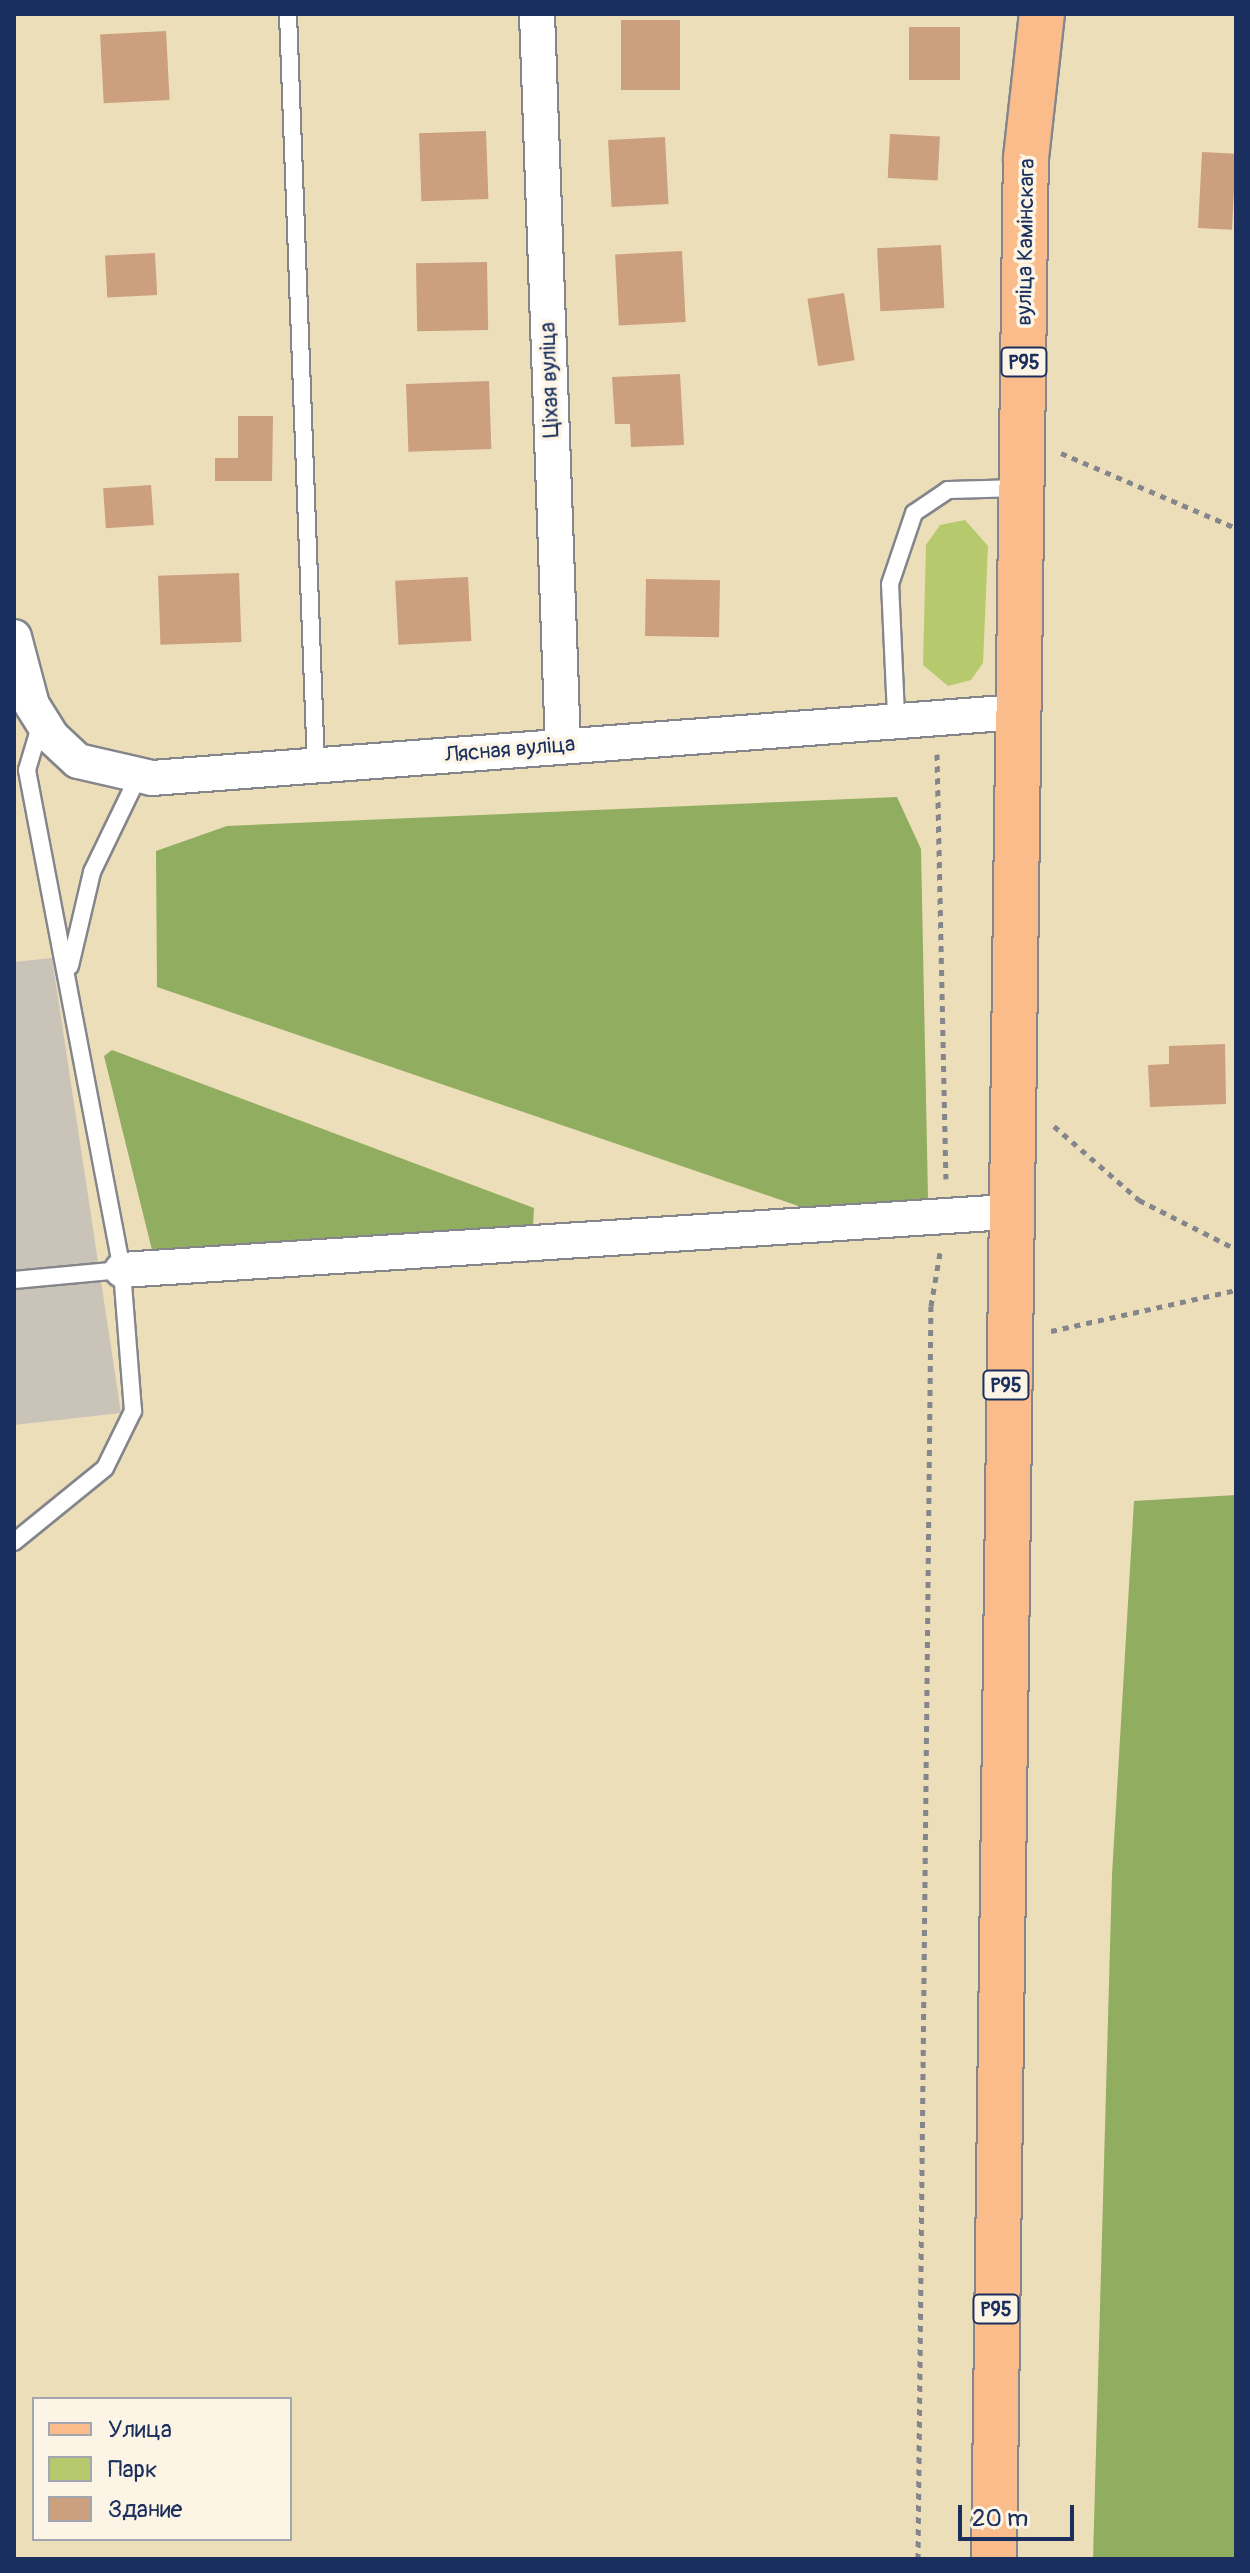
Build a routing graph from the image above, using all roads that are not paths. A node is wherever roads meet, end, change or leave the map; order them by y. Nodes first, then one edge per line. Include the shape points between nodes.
1 (288, 14) edge
2 (537, 14) edge
3 (1042, 14) edge
4 (1022, 488) junction
5 (14, 637) edge
6 (1017, 712) junction
7 (37, 713) junction
8 (896, 715) junction
9 (563, 746) junction
10 (316, 766) junction
11 (138, 777) junction
12 (68, 980) junction
13 (1008, 1212) junction
14 (122, 1270) junction
15 (14, 1280) edge
16 (14, 1542) edge
17 (994, 2559) edge

1 - 10 lane
2 - 9 street, Ціхая вуліца
3 - 4 main road, вуліца Камінскага / Р95 via 1026,158
4 - 6 main road, вуліца Камінскага / Р95
4 - 8 lane via 948,490 914,513 890,584
5 - 7 street
6 - 8 street, Лясная вуліца
6 - 13 main road, Р95
7 - 11 street, Лясная вуліца via 78,761
7 - 12 lane via 27,770
8 - 9 street, Лясная вуліца
9 - 10 street, Лясная вуліца
10 - 11 street, Лясная вуліца
11 - 12 lane via 92,872
12 - 14 lane
13 - 14 street
13 - 17 main road, Р95
14 - 15 lane
14 - 16 lane via 133,1411 124,1441 105,1468

